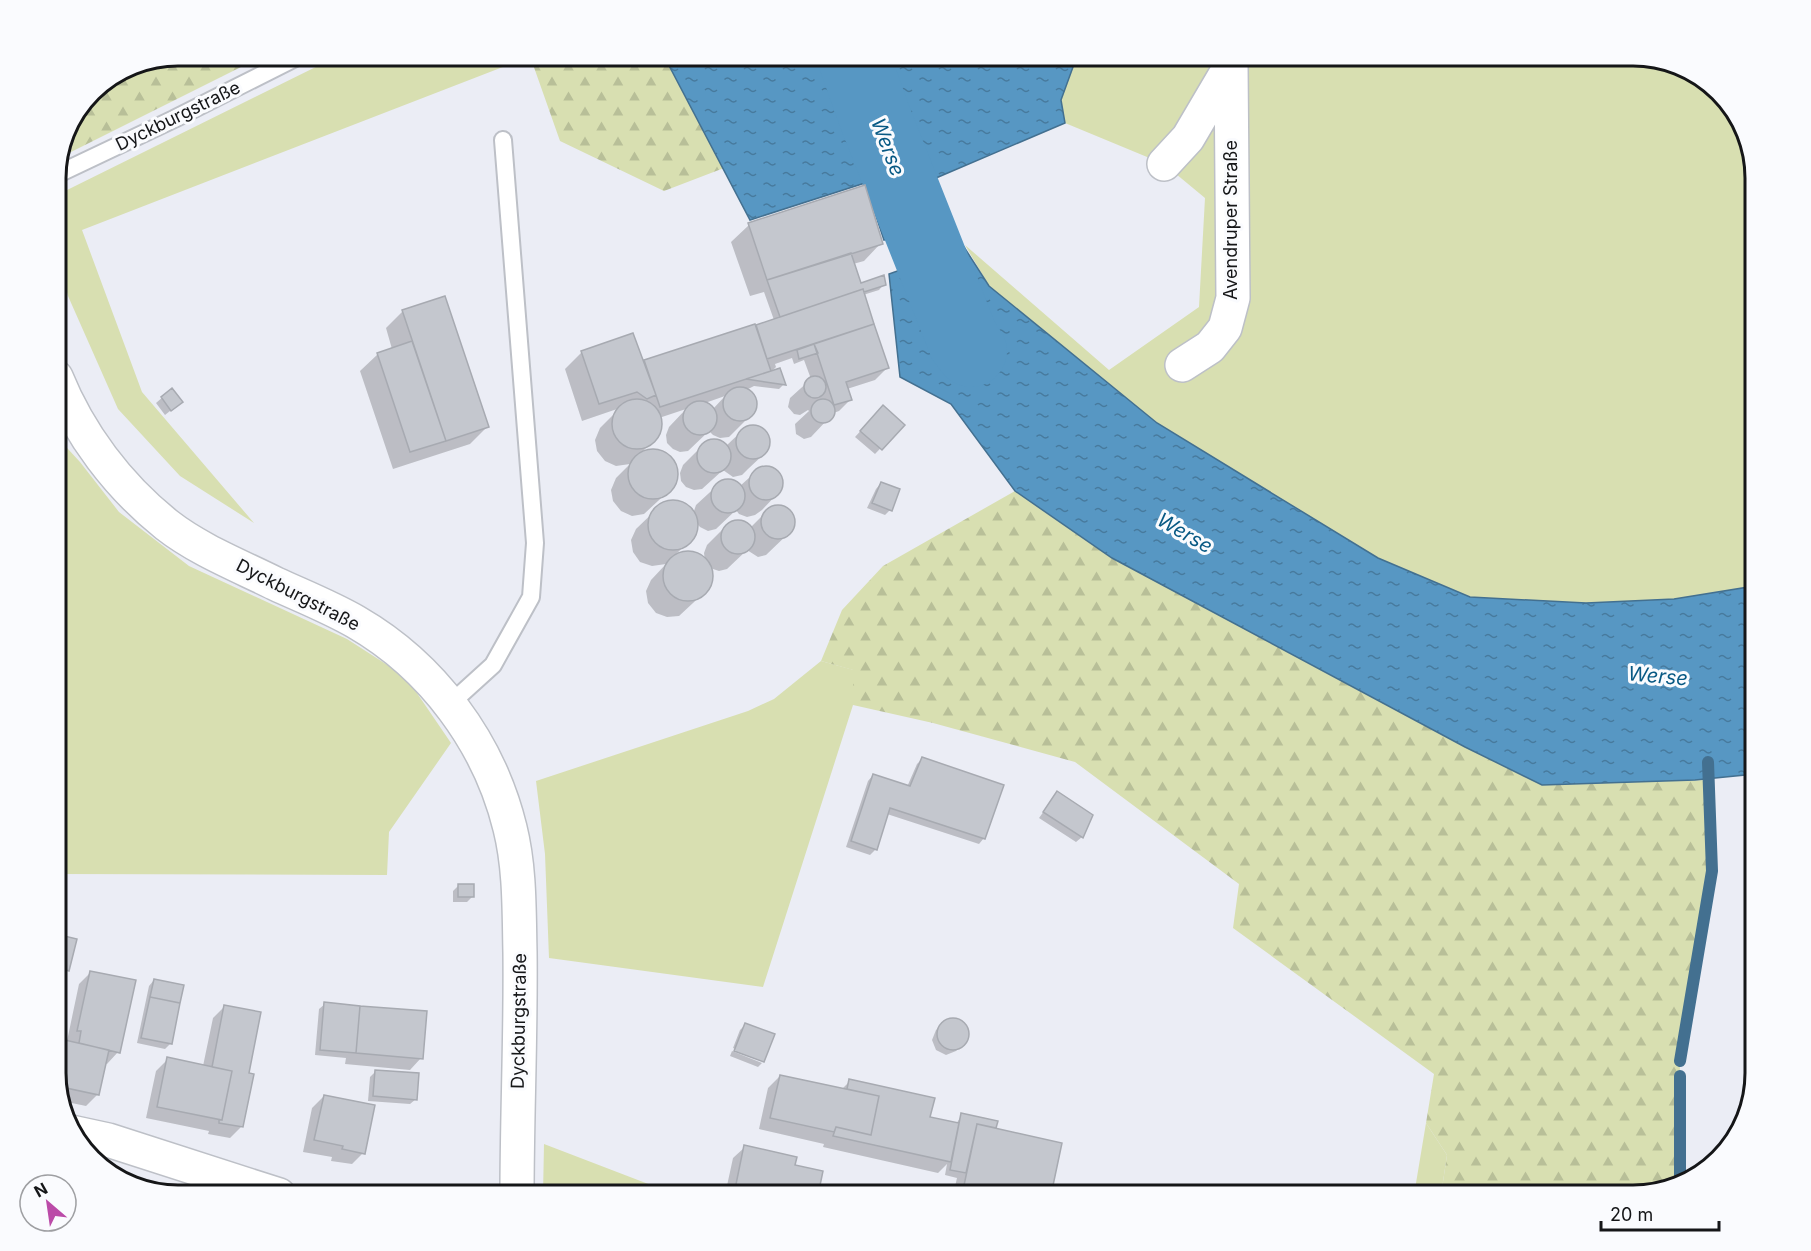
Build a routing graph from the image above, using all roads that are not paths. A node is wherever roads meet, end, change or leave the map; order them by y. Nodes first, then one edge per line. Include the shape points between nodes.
1 (279, 66) edge
2 (1230, 66) edge
3 (1233, 66) edge
4 (503, 140) dead end
5 (1164, 164) dead end
6 (66, 170) edge
7 (1182, 365) dead end
8 (66, 401) edge
9 (450, 704) junction
10 (85, 1135) edge
11 (245, 1185) edge
12 (517, 1185) edge

1 - 6 lane, Dyckburgstraße
2 - 5 street via 1188,138
3 - 7 street, Avendruper Straße via 1233,298 1225,328 1210,347
4 - 9 lane via 535,543 531,597 493,665
8 - 9 street, Dyckburgstraße via 96,451 167,525 206,549 356,622 410,661
9 - 12 street, Dyckburgstraße via 474,738 494,778 510,828 519,884
10 - 11 street

